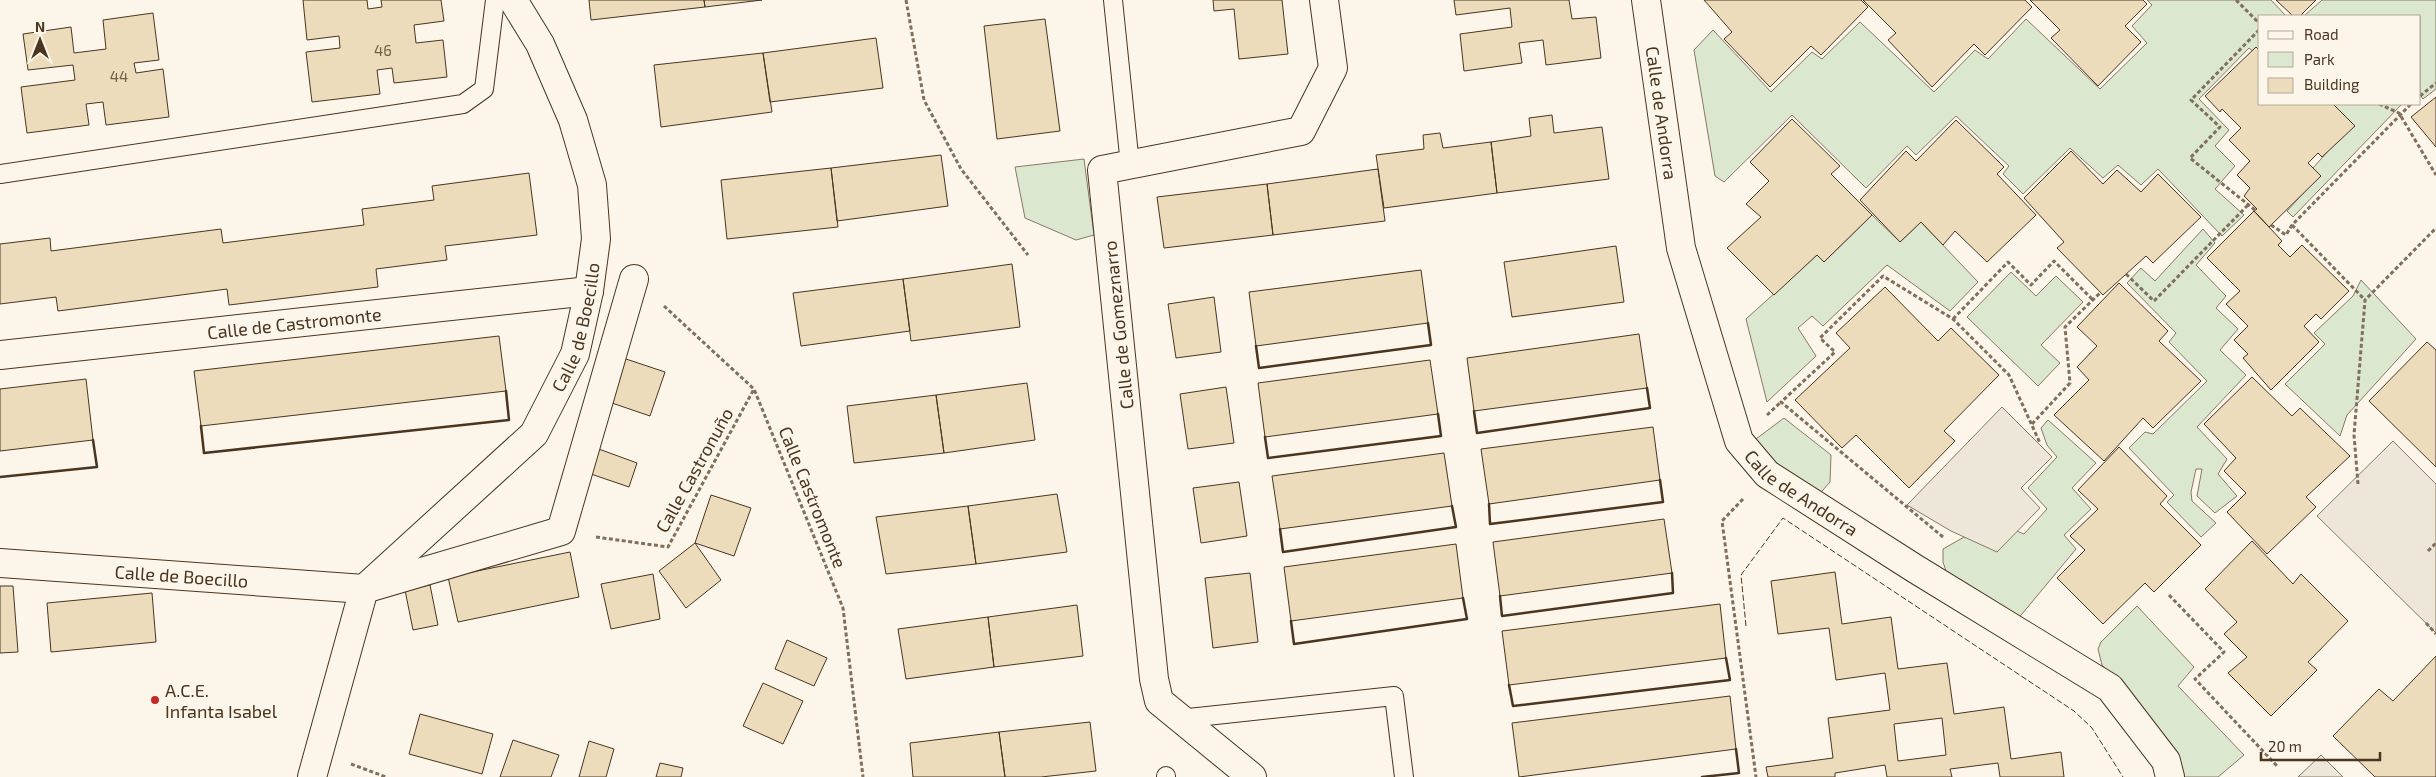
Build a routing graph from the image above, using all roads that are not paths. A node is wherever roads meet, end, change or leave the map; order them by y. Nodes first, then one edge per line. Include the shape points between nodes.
1 (495, 0) edge
2 (513, 0) edge
3 (1112, 0) edge
4 (1324, 0) edge
5 (1646, 0) edge
6 (1130, 164) junction
7 (0, 174) edge
8 (634, 279) road end
9 (589, 291) junction
10 (0, 355) edge
11 (0, 563) edge
12 (364, 590) junction
13 (1179, 719) junction
14 (312, 777) edge
15 (1252, 777) edge
16 (1404, 777) edge
17 (2170, 777) edge

1 - 7 lane via 484,88 463,104
2 - 9 street, Calle de Boecillo via 540,44 573,120 592,185 596,239
3 - 6 lane
4 - 6 street, Calle de Gomeznarro via 1332,68 1301,131
5 - 17 street, Calle de Andorra via 1681,248 1739,441 1767,474 2110,688 2166,761
6 - 13 street, Calle de Gomeznarro via 1102,170 1154,679 1159,701
8 - 12 street, Calle de Boecillo via 561,531
9 - 10 street, Calle de Castromonte
9 - 12 street, Calle de Boecillo via 575,354 534,434
11 - 12 street, Calle de Boecillo
12 - 14 street
13 - 15 street, Calle de Gomeznarro
13 - 16 lane via 1394,696

